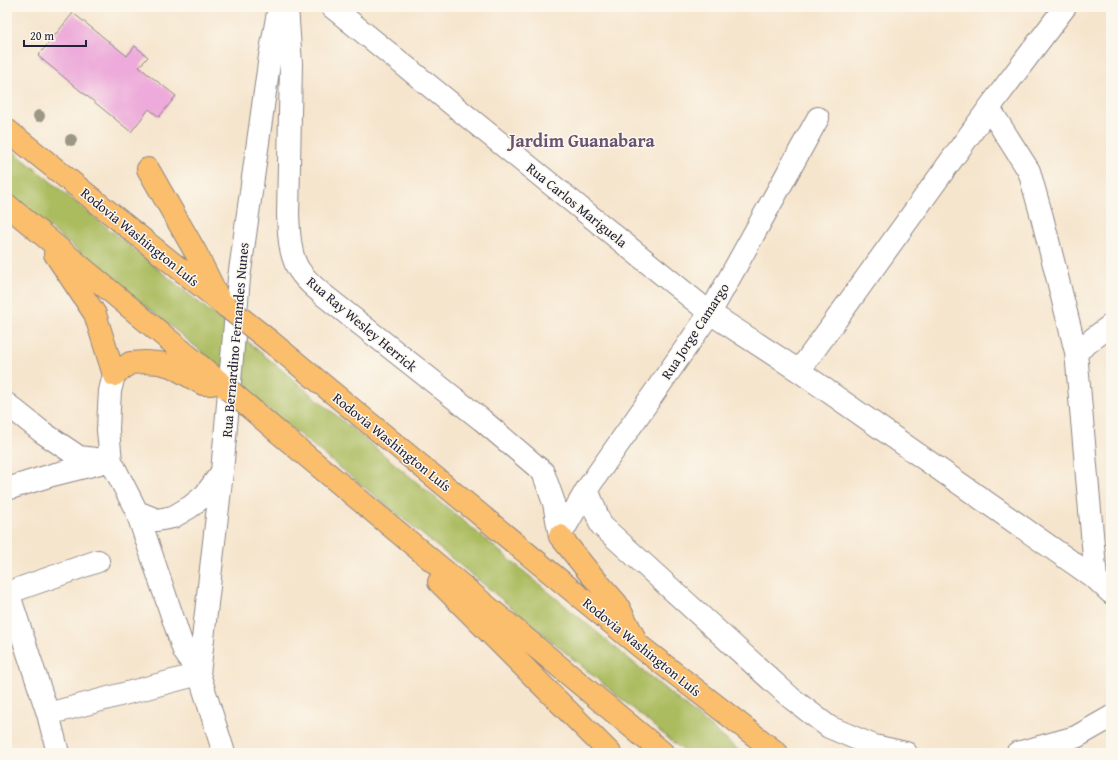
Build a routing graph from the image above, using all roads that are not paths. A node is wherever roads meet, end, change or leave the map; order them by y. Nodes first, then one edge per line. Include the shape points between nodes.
1 (280, 7) edge
2 (287, 7) edge
3 (332, 7) edge
4 (1065, 7) edge
5 (989, 108) junction
6 (818, 118) dead end
7 (7, 130) edge
8 (148, 169) dead end
9 (7, 205) edge
10 (41, 232) junction
11 (224, 305) junction
12 (710, 313) junction
13 (1111, 325) edge
14 (1076, 352) junction
15 (799, 371) junction
16 (114, 374) junction
17 (226, 388) junction
18 (7, 404) edge
19 (111, 461) junction
20 (222, 472) junction
21 (346, 487) junction
22 (7, 489) edge
23 (587, 489) junction
24 (137, 512) junction
25 (560, 536) junction
26 (98, 561) dead end
27 (1103, 586) edge
28 (8, 592) edge
29 (637, 644) junction
30 (198, 674) junction
31 (48, 714) junction
32 (1111, 717) edge
33 (58, 753) edge
34 (224, 753) edge
35 (610, 753) edge
36 (663, 753) edge
37 (777, 753) edge
38 (906, 753) edge
39 (1017, 753) edge

1 - 20 street, Rua Bernardino Fernandes Nunes via 270,56 239,278
2 - 25 street, Rua Ray Wesley Herrick via 291,64 288,215 289,236 295,263 308,282 321,293 482,420 543,472 554,503
3 - 12 street, Rua Carlos Mariguela
4 - 5 street
5 - 14 street via 1029,171
5 - 15 street
6 - 12 street, Rua Jorge Camargo
7 - 11 highway, Rodovia Washington Luís
8 - 11 highway
9 - 10 highway
10 - 16 highway via 96,314
10 - 17 highway
11 - 29 highway, Rodovia Washington Luís, bridge
12 - 15 street, Rua Carlos Mariguela
12 - 23 street, Rua Jorge Camargo
13 - 14 street
14 - 27 street
15 - 27 street, Rua Carlos Mariguela
16 - 17 highway via 130,363 159,363 171,366 202,384
16 - 19 street, Rua Bernardino Fernandes Nunes via 110,391 108,430
17 - 21 highway, bridge
18 - 19 street via 79,457
19 - 22 street
19 - 24 street, Rua Bernardino Fernandes Nunes
20 - 24 street via 205,496 173,517 157,520
20 - 30 street, Rua Bernardino Fernandes Nunes
21 - 35 highway
21 - 36 highway
23 - 25 street, Rua Jorge Camargo
23 - 38 street via 601,525 791,698 829,727 874,746
24 - 30 street, Rua Bernardino Fernandes Nunes via 184,651
25 - 29 highway via 617,604
26 - 28 street
28 - 31 street
29 - 37 highway, Rodovia Washington Luís
30 - 31 street
30 - 34 street, Rua Bernardino Fernandes Nunes
31 - 33 street
32 - 39 street via 1076,737

